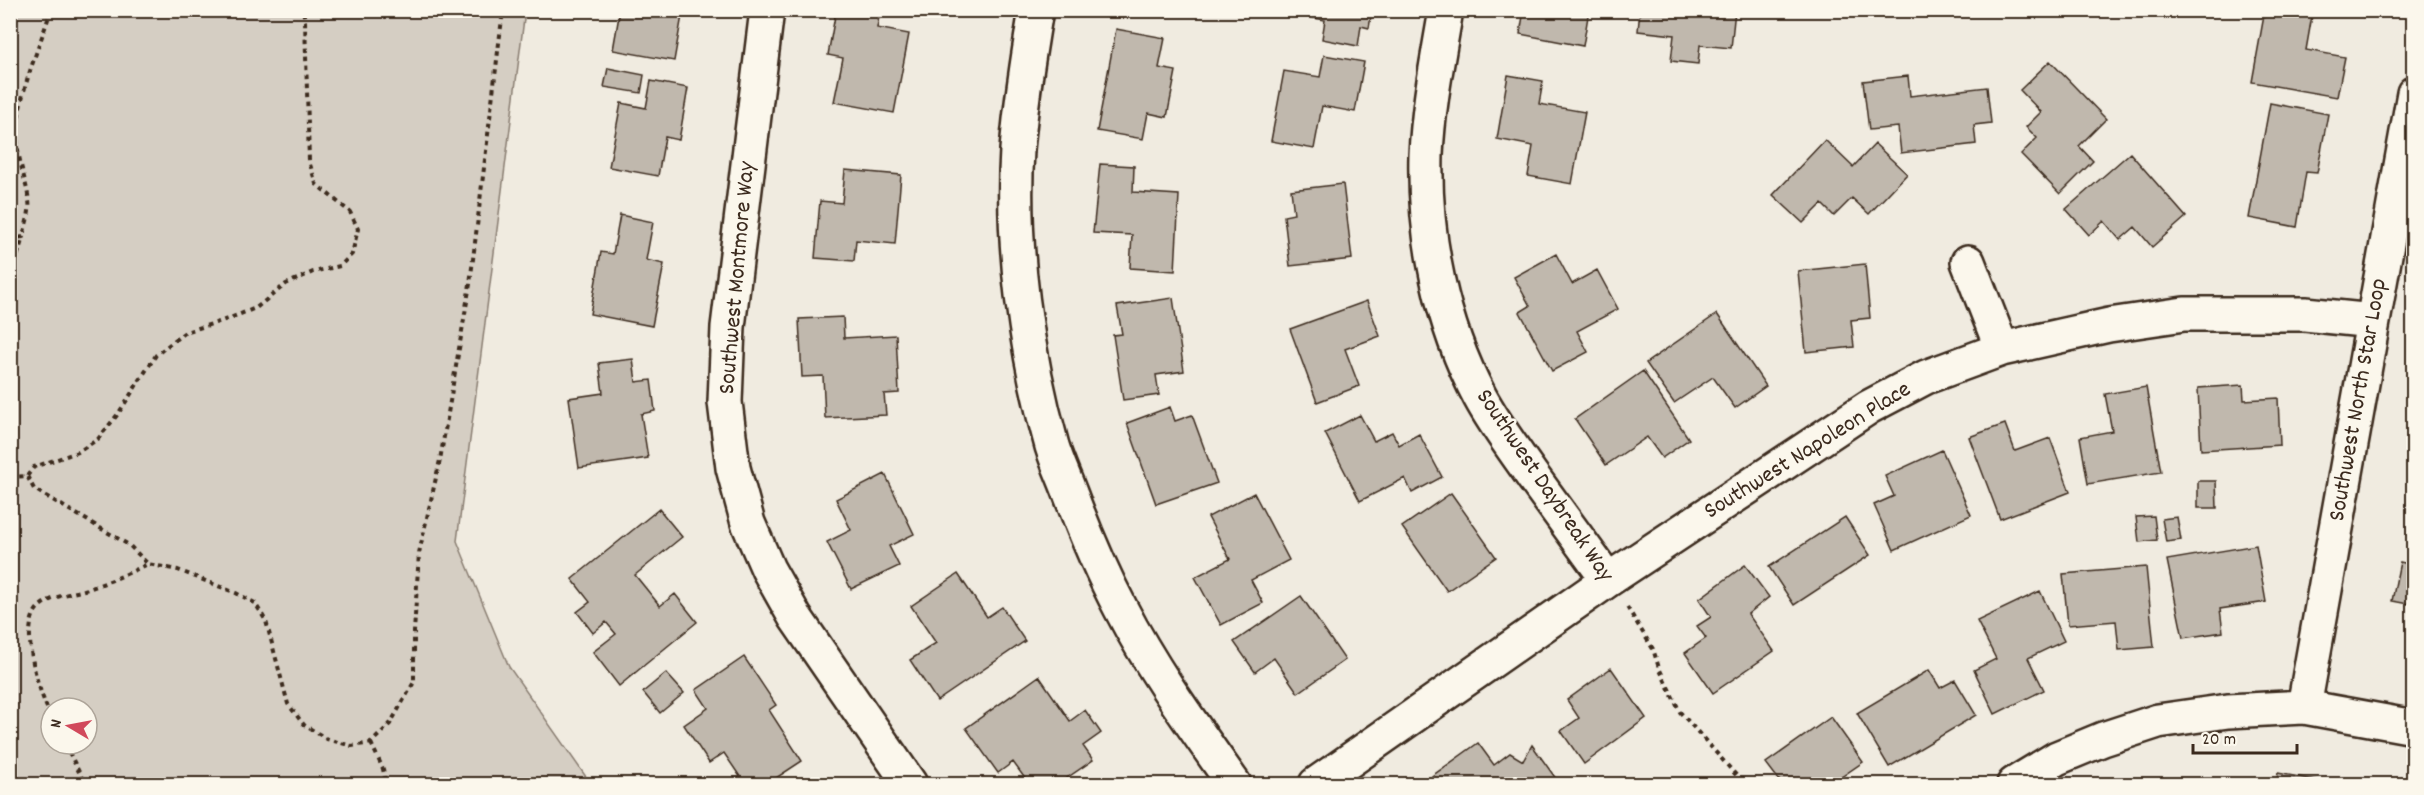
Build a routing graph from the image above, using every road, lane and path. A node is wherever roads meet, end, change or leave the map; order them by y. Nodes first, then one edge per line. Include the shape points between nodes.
1 (51, 10) edge
2 (303, 10) edge
3 (502, 10) edge
4 (767, 10) edge
5 (1036, 10) edge
6 (1446, 10) edge
7 (2414, 93) edge
8 (23, 237) junction
9 (10, 239) edge
10 (1968, 262) dead end
11 (10, 281) edge
12 (2373, 321) junction
13 (2002, 349) junction
14 (27, 476) junction
15 (10, 477) edge
16 (148, 564) junction
17 (1608, 580) junction
18 (43, 696) edge
19 (2304, 707) junction
20 (2414, 727) edge
21 (371, 743) junction
22 (71, 756) edge
23 (85, 784) edge
24 (387, 784) edge
25 (910, 784) edge
26 (1234, 784) edge
27 (1316, 784) edge
28 (1744, 784) edge
29 (2014, 784) edge

1 - 8 path via 22,99 17,135 29,202
2 - 14 path via 309,161 316,184 350,212 358,229 352,254 340,266 286,284 256,308 185,332 156,355 98,439 78,452 34,467
3 - 21 path via 470,284 440,460 419,553 414,682 390,724
4 - 25 street, Southwest Montmore Way via 728,327 725,402 733,468 748,523 768,569 795,616
5 - 26 street via 1017,151 1017,220 1032,356 1053,447 1093,554 1122,611 1157,674
6 - 17 street, Southwest Daybreak Way via 1426,154 1429,220 1438,283 1455,339 1480,397
7 - 12 street, Southwest North Star Loop
8 - 9 path
8 - 11 path
10 - 13 street
12 - 13 street, Southwest Napoleon Place via 2305,314 2184,314 2109,325
12 - 19 street, Southwest North Star Loop
13 - 17 street, Southwest Napoleon Place via 1926,377 1869,407
14 - 15 path
14 - 16 path via 34,489 129,545
16 - 18 path via 38,607 30,629 31,655
16 - 21 path via 178,570 255,603 266,621 288,704 304,725 327,739 352,746
17 - 27 street, Southwest Napoleon Place
17 - 28 path, Southwest Daybreak Way via 1644,633 1680,712
19 - 20 street
19 - 29 street via 2228,711 2158,721 2057,758
21 - 24 path
22 - 23 path

